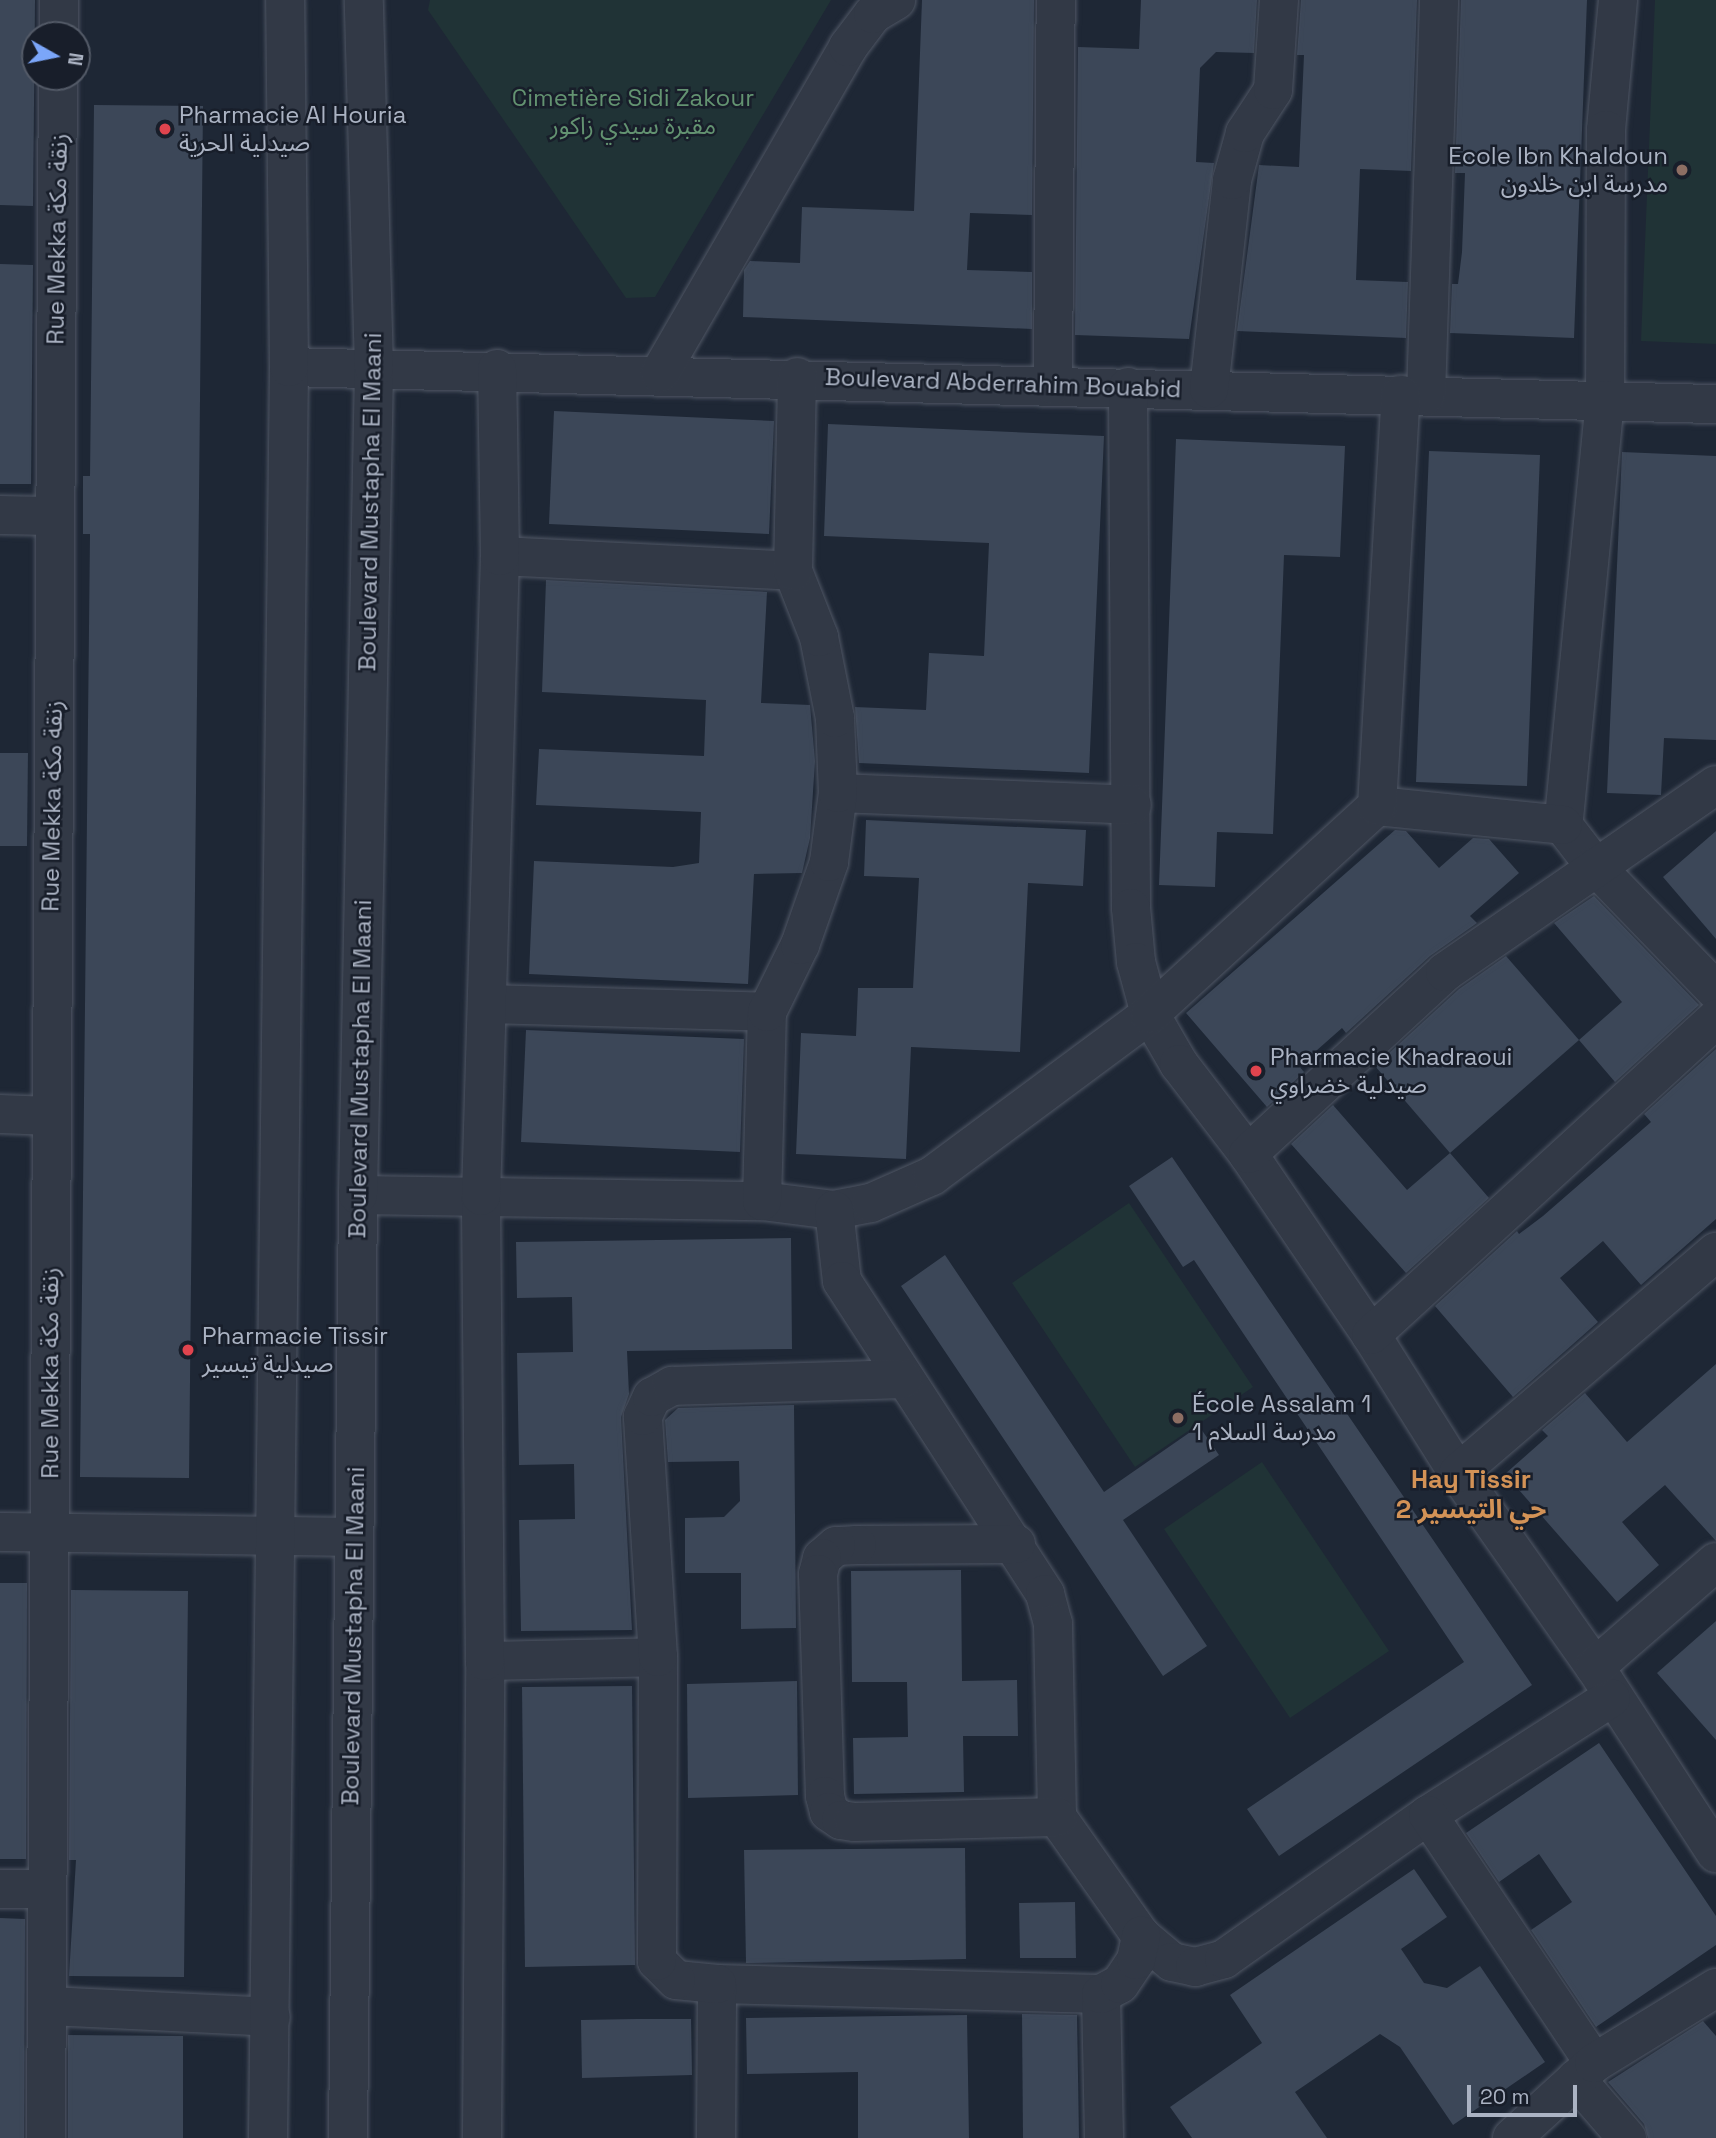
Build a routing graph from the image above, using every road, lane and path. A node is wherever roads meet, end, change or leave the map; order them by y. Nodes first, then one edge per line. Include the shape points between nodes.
1 (59, 0) edge
2 (285, 0) edge
3 (364, 0) edge
4 (897, 0) edge
5 (1056, 0) edge
6 (1279, 0) edge
7 (1439, 0) edge
8 (1618, 0) edge
9 (59, 21) edge
10 (58, 91) edge
11 (289, 367) junction
12 (374, 368) junction
13 (497, 369) junction
14 (660, 373) junction
15 (797, 377) junction
16 (1053, 385) junction
17 (1128, 387) junction
18 (1209, 389) junction
19 (1413, 395) junction
20 (1605, 400) junction
21 (1716, 404) edge
22 (0, 515) edge
23 (54, 516) junction
24 (500, 556) junction
25 (793, 571) junction
26 (1716, 785) edge
27 (838, 793) junction
28 (1132, 805) junction
29 (1377, 806) junction
30 (1563, 825) junction
31 (1594, 865) junction
32 (1716, 991) edge
33 (488, 1004) junction
34 (767, 1012) junction
35 (1150, 1014) junction
36 (1716, 1019) edge
37 (0, 1114) edge
38 (49, 1115) junction
39 (1248, 1154) junction
40 (358, 1195) junction
41 (481, 1196) junction
42 (762, 1201) junction
43 (834, 1210) junction
44 (1716, 1252) edge
45 (1371, 1335) junction
46 (903, 1379) junction
47 (1458, 1473) junction
48 (0, 1532) edge
49 (51, 1535) junction
50 (272, 1536) junction
51 (354, 1537) junction
52 (1016, 1544) junction
53 (1716, 1562) edge
54 (659, 1657) junction
55 (485, 1661) junction
56 (1603, 1683) junction
57 (1429, 1815) junction
58 (1057, 1817) junction
59 (1716, 1853) edge
60 (0, 1889) edge
61 (46, 1889) junction
62 (1141, 1936) junction
63 (717, 1984) junction
64 (1716, 1987) edge
65 (1101, 1994) junction
66 (48, 2006) junction
67 (271, 2017) junction
68 (1585, 2071) junction
69 (46, 2138) edge
70 (268, 2138) edge
71 (348, 2138) edge
72 (482, 2138) edge
73 (716, 2138) edge
74 (1104, 2138) edge
75 (1512, 2138) edge
76 (1627, 2138) edge

1 - 9 street
2 - 11 street
3 - 12 street, Boulevard Mustapha El Maani
4 - 14 street via 873,15 848,47
5 - 16 street
6 - 18 street via 1273,90 1245,133 1233,180
7 - 19 street
8 - 20 street via 1606,131
10 - 23 street, Rue Mekka زنقة مكة
11 - 12 street, Boulevard Abderrahim Bouabid
11 - 50 street
12 - 13 street, Boulevard Abderrahim Bouabid
12 - 40 street, Boulevard Mustapha El Maani
13 - 14 street, Boulevard Abderrahim Bouabid
13 - 24 street
14 - 15 street, Boulevard Abderrahim Bouabid
15 - 16 street, Boulevard Abderrahim Bouabid
15 - 25 street
16 - 17 street, Boulevard Abderrahim Bouabid
17 - 18 street, Boulevard Abderrahim Bouabid
17 - 28 street
18 - 19 street, Boulevard Abderrahim Bouabid
19 - 20 street, Boulevard Abderrahim Bouabid
19 - 29 street
20 - 21 street, Boulevard Abderrahim Bouabid
20 - 30 street
22 - 23 street
23 - 38 street, Rue Mekka زنقة مكة
24 - 25 street
24 - 33 street
25 - 27 street via 819,636 835,718
26 - 31 street
27 - 28 street
27 - 34 street via 829,862 800,945
28 - 35 street via 1136,962
29 - 30 street
29 - 35 street
30 - 31 street
31 - 32 street
31 - 39 street via 1445,972
33 - 34 street
33 - 41 street
34 - 42 street
35 - 39 street via 1179,1064
35 - 43 street via 932,1176 871,1203
36 - 45 street
37 - 38 street
38 - 49 street, Rue Mekka زنقة مكة
39 - 45 street
40 - 41 street
40 - 51 street, Boulevard Mustapha El Maani
41 - 42 street
41 - 55 street
42 - 43 street
43 - 46 street via 842,1281
44 - 47 street
45 - 47 street
46 - 52 street
46 - 54 street via 687,1384 652,1397 643,1416
47 - 56 street
48 - 49 street
49 - 50 street
49 - 61 street, Rue Mekka زنقة مكة
50 - 51 street
50 - 67 street
51 - 71 street, Boulevard Mustapha El Maani
52 - 58 street via 1045,1594 1054,1624
52 - 58 street via 836,1546 822,1558 818,1574 825,1796 829,1812 841,1821
53 - 56 street
54 - 55 street
54 - 63 street via 657,1961 676,1980
55 - 72 street
56 - 57 street
56 - 59 street
57 - 62 street via 1224,1959 1195,1967 1172,1962
57 - 68 street
58 - 62 street
60 - 61 street
61 - 66 street, Rue Mekka زنقة مكة
62 - 65 street via 1136,1960 1120,1984
63 - 65 street
63 - 73 street
64 - 68 street
65 - 74 street
66 - 67 street
66 - 69 street, Rue Mekka زنقة مكة
67 - 70 street
68 - 75 street
68 - 76 street

